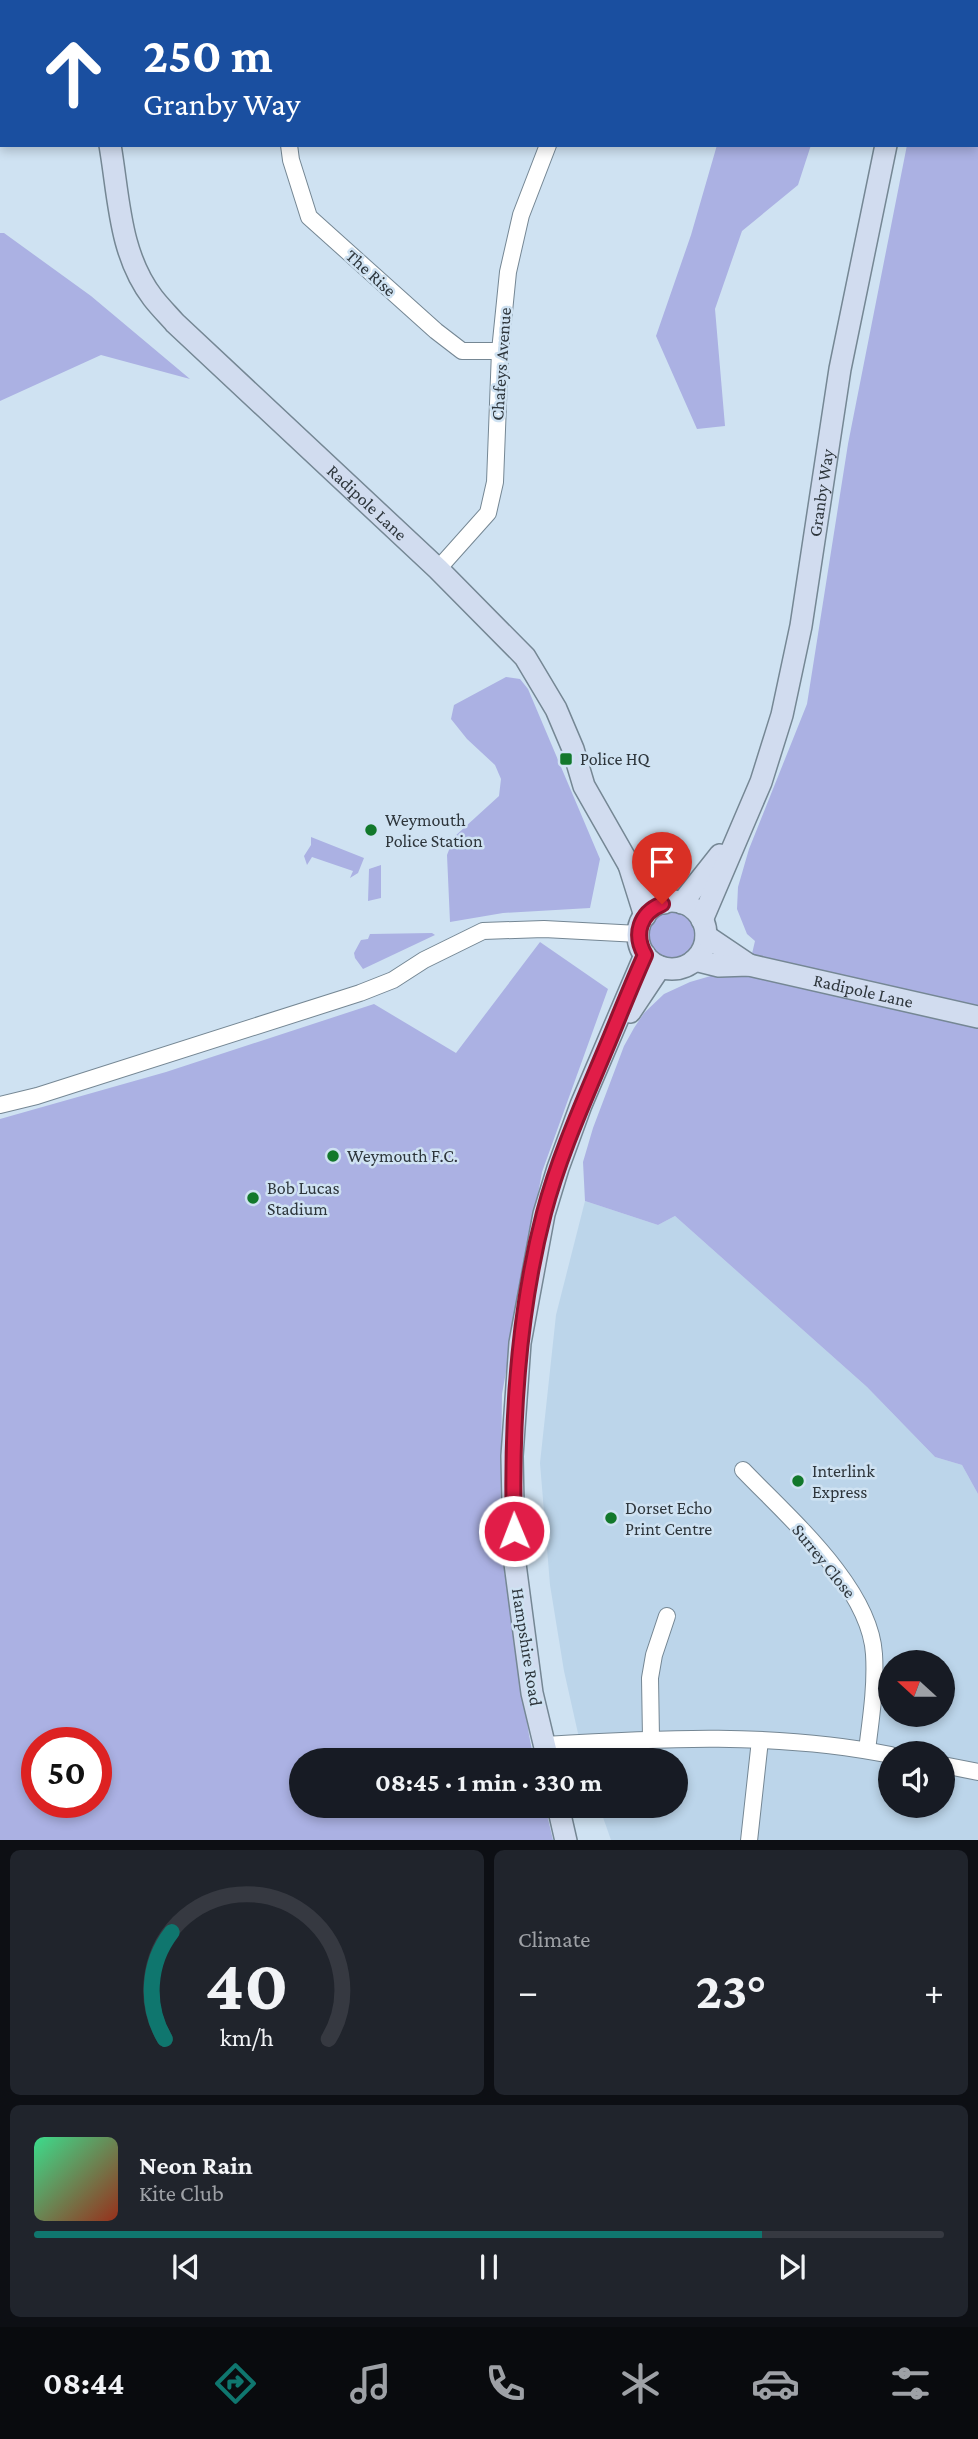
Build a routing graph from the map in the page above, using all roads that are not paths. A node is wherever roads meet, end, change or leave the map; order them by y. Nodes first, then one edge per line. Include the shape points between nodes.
1 (110, 147) edge
2 (289, 147) edge
3 (547, 147) edge
4 (886, 147) edge
5 (500, 351) junction
6 (438, 569) junction
7 (737, 834) junction
8 (629, 865) junction
9 (673, 903) junction
10 (704, 928) junction
11 (647, 943) junction
12 (695, 960) junction
13 (749, 965) junction
14 (978, 1017) edge
15 (0, 1105) edge
16 (743, 1470) dead end
17 (667, 1616) dead end
18 (651, 1738) junction
19 (760, 1740) junction
20 (545, 1748) edge
21 (581, 1748) edge
22 (867, 1750) junction
23 (878, 1752) edge
24 (955, 1767) edge
25 (978, 1772) edge
26 (561, 1818) edge
27 (566, 1840) edge
28 (749, 1840) edge

1 - 6 main road, Radipole Lane via 122,231 151,297
2 - 5 street, The Rise via 309,217 462,351
3 - 5 street, Chafeys Avenue via 521,215 508,272
4 - 7 main road, Granby Way via 840,369 801,626 782,715 761,782
5 - 6 street, Chafeys Avenue via 495,482 488,513
6 - 8 main road, Radipole Lane via 525,657 556,709 584,786
7 - 9 main road, Granby Way
7 - 10 main road, Granby Way
8 - 9 main road, Radipole Lane
8 - 11 main road, Radipole Lane
9 - 10 main road via 694,910
9 - 11 main road via 654,907
10 - 12 main road via 703,949
10 - 13 main road, Radipole Lane
11 - 12 main road via 678,969
11 - 15 street via 544,929 483,932 359,993
11 - 20 main road, Hampshire Road via 581,1105 544,1214 519,1351 512,1456 514,1556 526,1653
12 - 13 main road, Radipole Lane via 719,966
13 - 14 main road, Radipole Lane
16 - 22 street, Surrey Close via 807,1536 848,1586 867,1620 875,1692
17 - 18 street via 650,1678
18 - 19 street, Hampshire Road
18 - 21 street, Hampshire Road
19 - 22 street, Hampshire Road
19 - 28 street
22 - 23 street, Hampshire Road
24 - 25 street
26 - 27 main road

